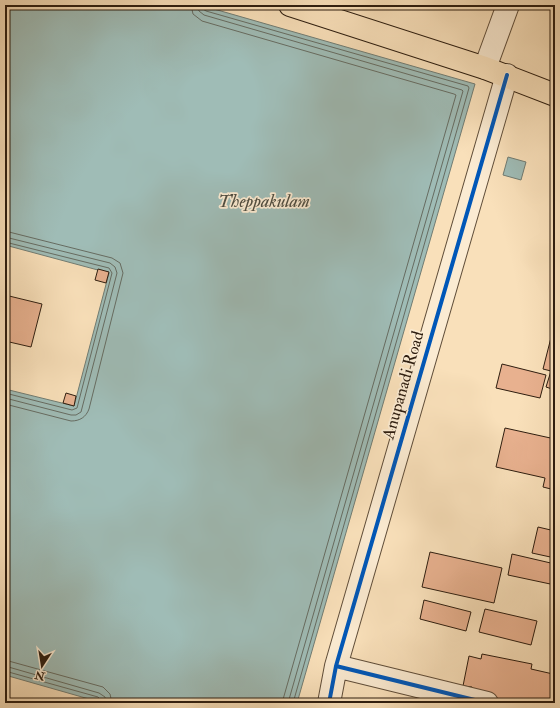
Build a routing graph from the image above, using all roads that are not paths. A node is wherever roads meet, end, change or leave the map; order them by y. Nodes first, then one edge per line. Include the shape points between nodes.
1 (290, 5) edge
2 (508, 5) edge
3 (327, 10) edge
4 (485, 68) junction
5 (507, 75) junction
6 (555, 95) edge
7 (336, 666) junction
8 (329, 703) edge
9 (487, 703) edge

1 - 3 main road
2 - 4 street
3 - 4 main road
4 - 5 main road
5 - 6 main road
5 - 7 street, Anupanadi Road
7 - 8 street, Anupanadi Road
7 - 9 street

